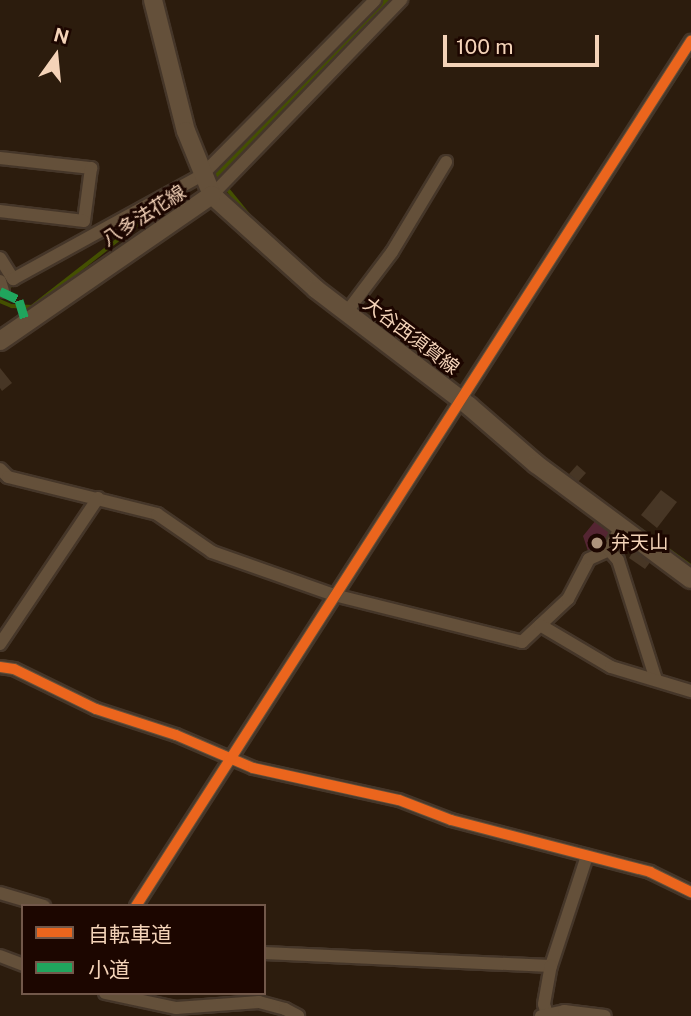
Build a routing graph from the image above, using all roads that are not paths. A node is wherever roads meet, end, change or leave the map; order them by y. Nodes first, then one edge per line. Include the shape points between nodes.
1 (153, 0) edge
2 (376, 0) edge
3 (401, 0) edge
4 (691, 41) edge
5 (0, 158) edge
6 (446, 162) dead end
7 (202, 176) junction
8 (212, 195) junction
9 (0, 211) edge
10 (0, 258) edge
11 (346, 313) junction
12 (0, 341) edge
13 (462, 401) junction
14 (0, 469) edge
15 (98, 498) junction
16 (620, 528) junction
17 (609, 550) junction
18 (691, 579) edge
19 (334, 595) junction
20 (540, 625) junction
21 (0, 644) edge
22 (0, 667) edge
23 (656, 680) junction
24 (691, 691) edge
25 (232, 761) junction
26 (587, 856) junction
27 (691, 892) edge
28 (0, 893) edge
29 (37, 904) edge
30 (137, 904) edge
31 (266, 953) edge
32 (0, 956) edge
33 (21, 964) edge
34 (551, 967) junction
35 (112, 995) edge
36 (188, 1012) edge
37 (544, 1015) edge
38 (298, 1016) edge
39 (605, 1016) edge

1 - 7 main road, 八多法花線
2 - 7 street
3 - 8 street
4 - 13 street
5 - 9 street via 91,168 84,221
6 - 11 street via 392,252
7 - 8 main road, 八多法花線
7 - 10 street via 13,279
8 - 11 main road, 大谷西須賀線
8 - 12 main road, 八多法花線
11 - 13 main road, 大谷西須賀線
13 - 16 main road, 大谷西須賀線
13 - 19 street
14 - 15 street via 8,477
15 - 19 street via 158,514 212,552
15 - 21 street
16 - 17 street
16 - 18 main road, 大谷西須賀線
17 - 20 street via 589,559 568,599
17 - 23 street via 618,560
19 - 20 street via 522,642
19 - 25 street
20 - 23 street via 611,667
22 - 25 street via 14,668 96,709 176,735
23 - 24 street
25 - 26 street via 399,800 452,820
25 - 30 street
26 - 27 street via 650,872
26 - 34 street
28 - 29 street
31 - 34 street
32 - 33 street
34 - 37 street
35 - 36 street
36 - 38 street via 259,1002
37 - 39 street via 564,1010

